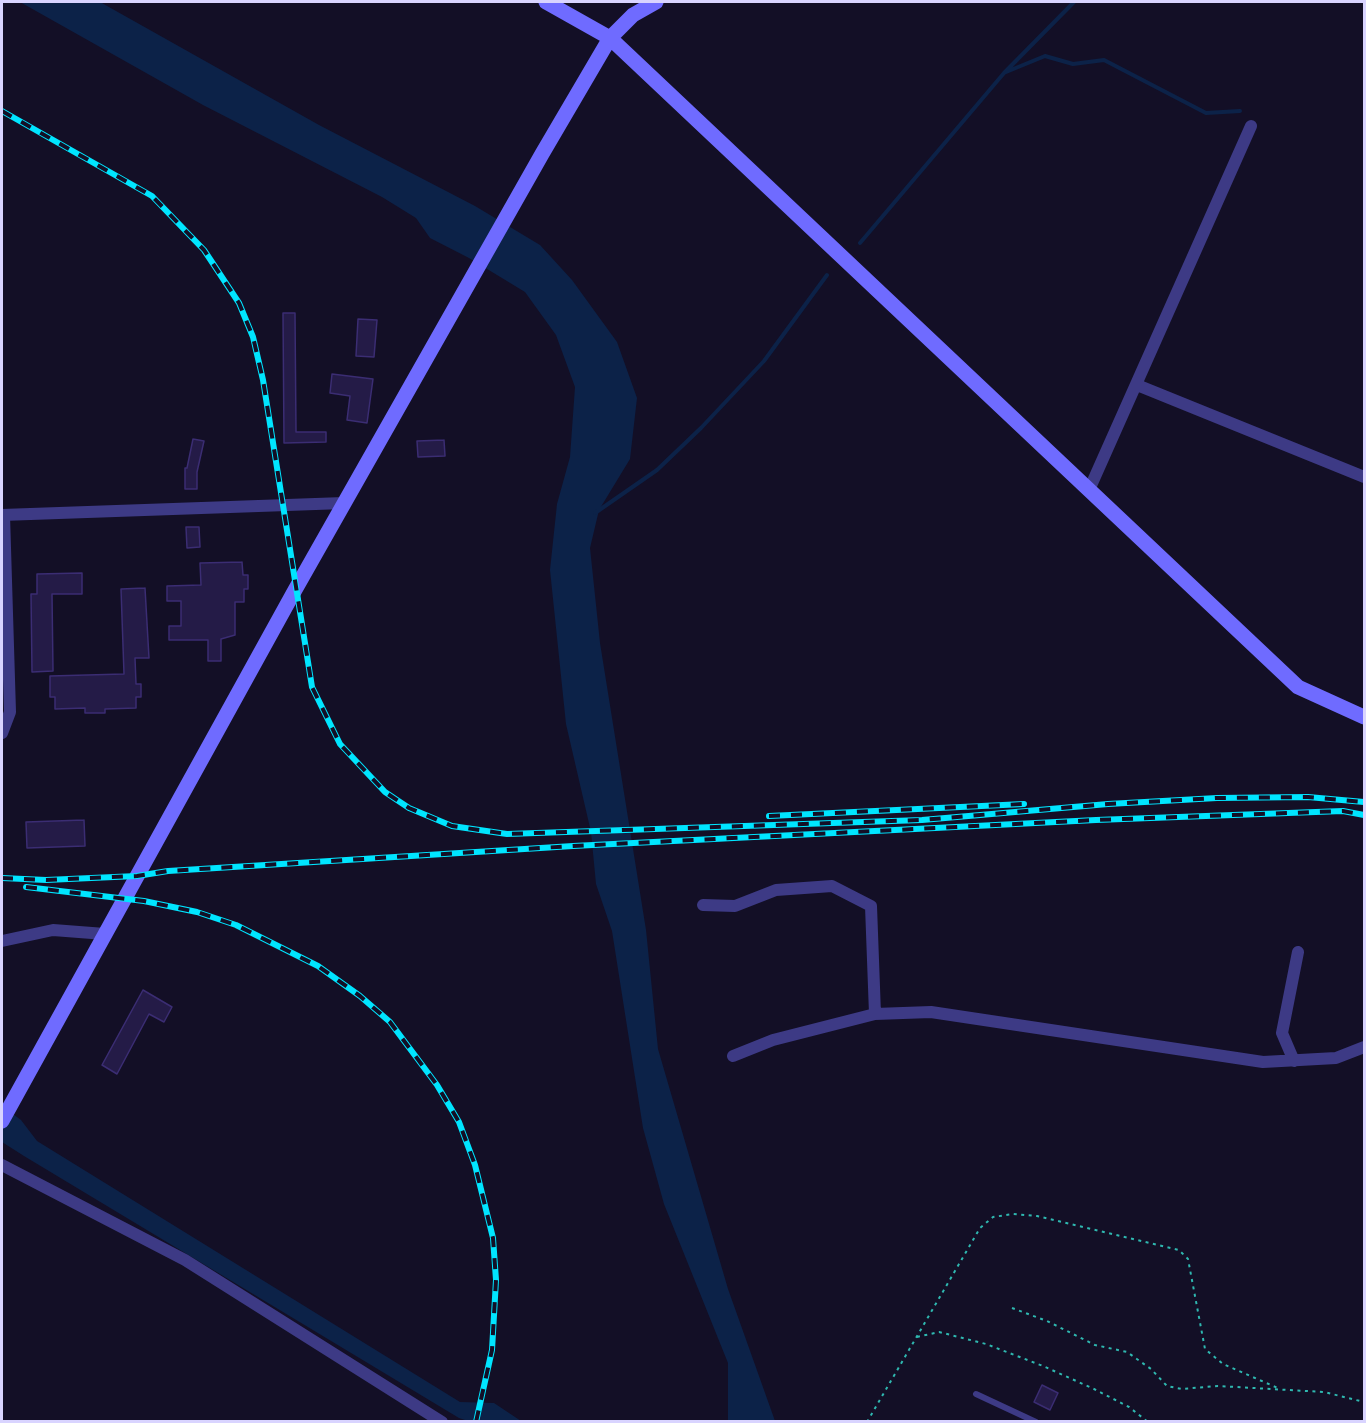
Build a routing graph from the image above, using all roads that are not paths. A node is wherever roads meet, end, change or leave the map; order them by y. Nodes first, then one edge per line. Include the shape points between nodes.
1 (546, 2) edge
2 (656, 2) edge
3 (610, 38) junction
4 (1251, 126) dead end
5 (1137, 385) junction
6 (1365, 477) edge
7 (1089, 490) junction
8 (344, 503) junction
9 (3, 515) edge
10 (1365, 717) edge
11 (2, 733) edge
12 (703, 905) dead end
13 (105, 933) junction
14 (2, 941) edge
15 (1298, 952) dead end
16 (874, 1014) junction
17 (1365, 1047) edge
18 (734, 1056) dead end
19 (1294, 1061) junction
20 (2, 1121) edge
21 (2, 1165) edge
22 (976, 1394) dead end
23 (442, 1422) edge
24 (1036, 1422) edge

1 - 3 main road
2 - 3 main road via 633,15
3 - 7 main road
3 - 8 main road
4 - 5 street
5 - 6 street
5 - 7 street
7 - 10 main road via 1298,687
8 - 9 street
8 - 13 main road
9 - 11 street via 10,712
12 - 16 street via 735,906 777,890 832,885 871,906
13 - 14 street via 53,930
13 - 20 main road
15 - 19 street via 1282,1033
16 - 18 street via 773,1040
16 - 19 street via 931,1012 1263,1062
17 - 19 street via 1336,1058
21 - 23 street via 185,1260
22 - 24 lane

